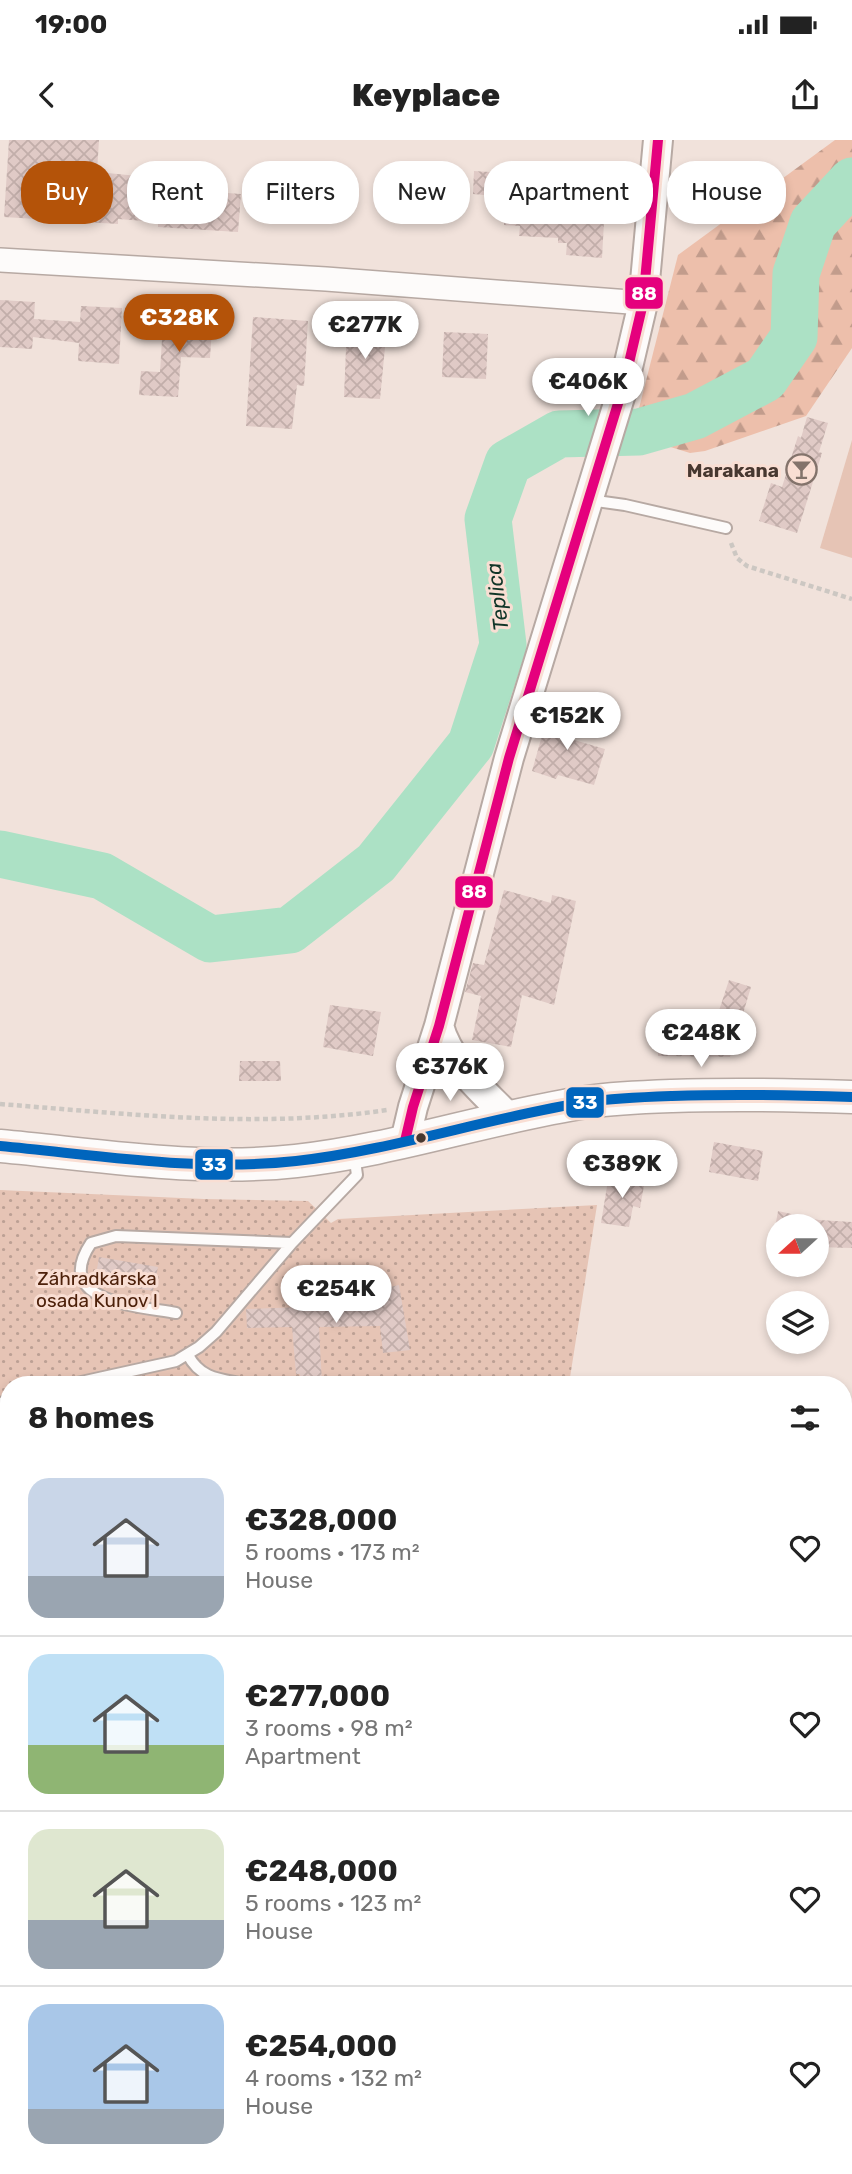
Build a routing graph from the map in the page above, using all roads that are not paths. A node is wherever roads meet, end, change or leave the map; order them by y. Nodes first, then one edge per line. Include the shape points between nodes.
1 (658, 140) edge
2 (0, 260) edge
3 (643, 303) junction
4 (589, 500) junction
5 (726, 528) road end
6 (439, 1027) junction
7 (852, 1097) edge
8 (508, 1116) junction
9 (405, 1141) junction
10 (0, 1146) edge
11 (354, 1153) junction
12 (292, 1243) junction
13 (176, 1313) dead end
14 (188, 1355) junction
15 (108, 1376) edge
16 (213, 1376) edge

1 - 3 street
2 - 3 street
3 - 4 street
4 - 5 lane
4 - 6 street via 499,793
6 - 8 street via 459,1064
6 - 9 street
7 - 8 main road via 737,1094 609,1099
8 - 9 main road
9 - 11 main road
10 - 11 main road via 220,1165
11 - 12 lane via 357,1175
12 - 13 lane via 116,1236 91,1243 82,1261 87,1289 105,1300
12 - 14 lane via 216,1332
14 - 15 lane
14 - 16 lane via 201,1373

